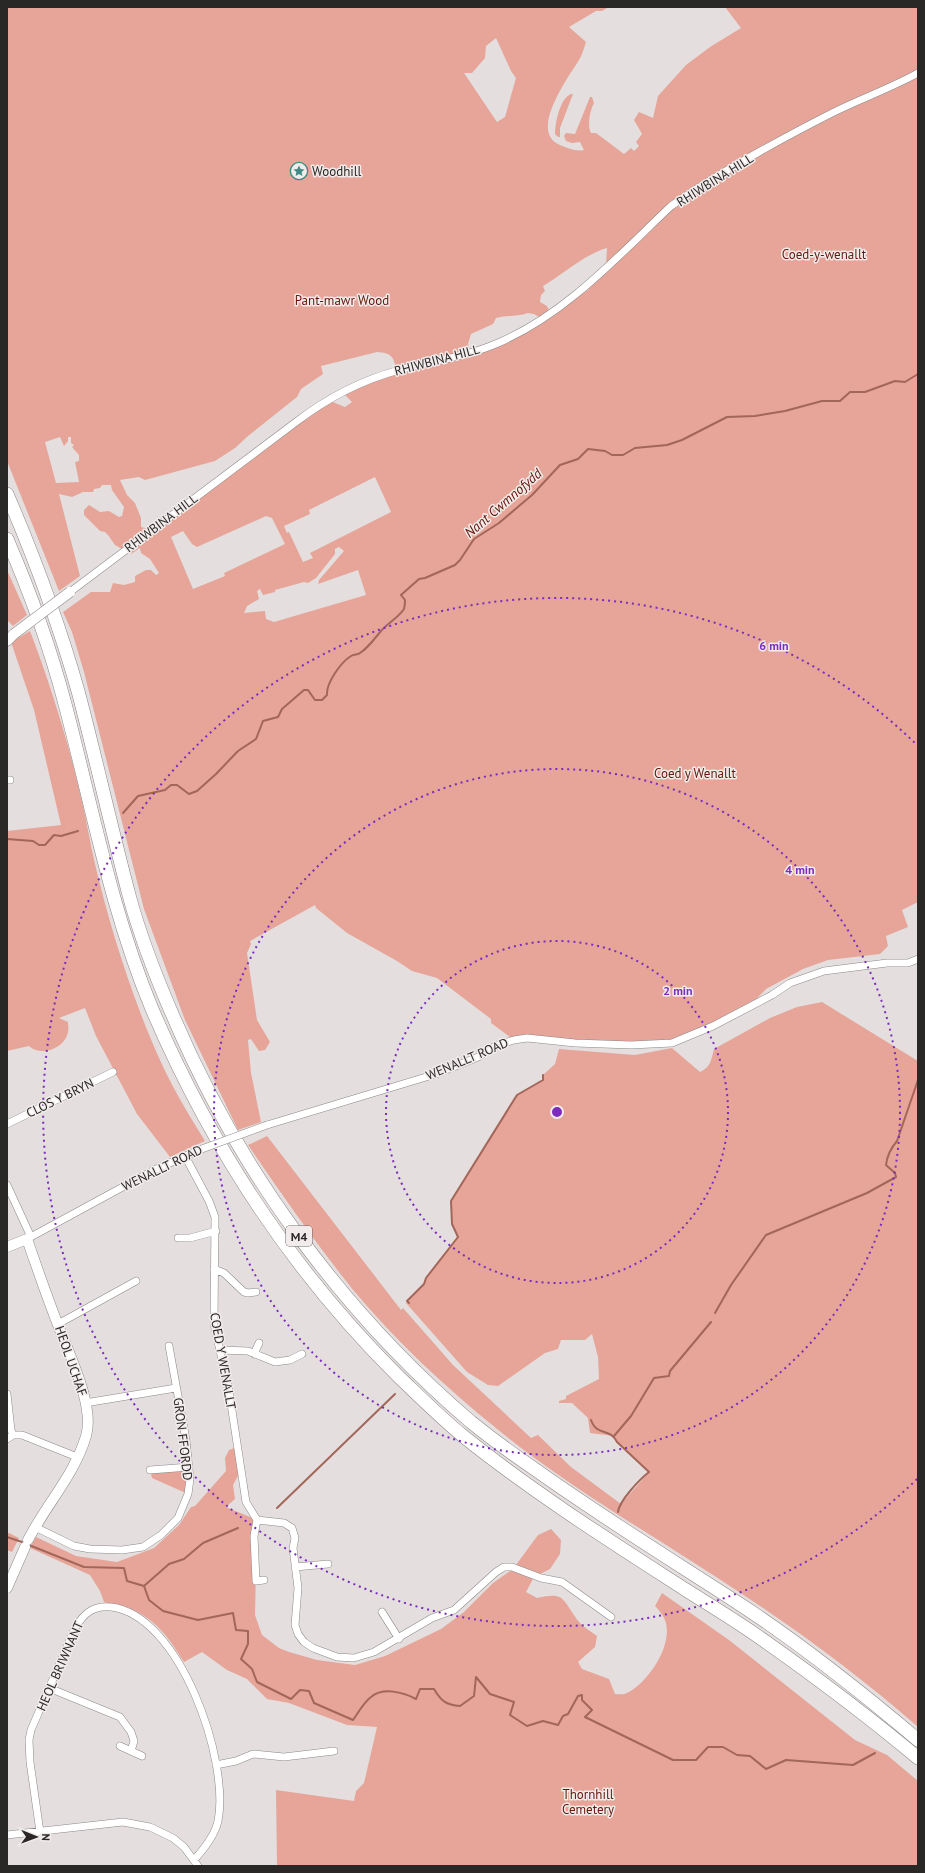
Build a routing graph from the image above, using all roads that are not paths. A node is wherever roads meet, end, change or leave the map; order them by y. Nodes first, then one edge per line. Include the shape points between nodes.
1 (918, 73) edge
2 (7, 494) edge
3 (7, 538) edge
4 (70, 592) joint
5 (11, 637) edge
6 (918, 959) edge
7 (113, 1072) dead end
8 (7, 1124) edge
9 (185, 1156) junction
10 (7, 1184) edge
11 (216, 1231) junction
12 (29, 1238) junction
13 (178, 1238) dead end
14 (7, 1247) edge
15 (214, 1269) junction
16 (136, 1281) dead end
17 (256, 1292) dead end
18 (58, 1324) junction
19 (259, 1343) dead end
20 (169, 1346) dead end
21 (220, 1350) junction
22 (254, 1354) junction
23 (302, 1354) dead end
24 (176, 1388) junction
25 (7, 1394) edge
26 (85, 1403) junction
27 (10, 1437) edge
28 (77, 1457) junction
29 (189, 1467) junction
30 (150, 1470) dead end
31 (257, 1520) junction
32 (35, 1527) junction
33 (328, 1564) dead end
34 (295, 1567) junction
35 (264, 1580) dead end
36 (7, 1588) edge
37 (382, 1612) dead end
38 (610, 1617) dead end
39 (399, 1639) junction
40 (50, 1688) junction
41 (918, 1740) edge
42 (120, 1746) dead end
43 (131, 1751) junction
44 (334, 1751) dead end
45 (142, 1756) dead end
46 (918, 1758) edge
47 (216, 1764) junction
48 (40, 1832) junction
49 (7, 1835) edge
50 (196, 1863) edge

1 - 4 street, RHIWBINA HILL via 832,113 718,175 671,206 589,283 527,328 471,353 397,370 342,392 323,403
2 - 41 highway, M4 via 50,600 90,739 130,897 166,998 217,1108 260,1180 311,1253 382,1336 472,1423 575,1497 784,1634 862,1692
3 - 46 highway, M4 via 47,642 115,903 151,1006 198,1105 246,1189 300,1266 352,1329 459,1433 553,1503 765,1641
4 - 5 street, RHIWBINA HILL, bridge
6 - 9 street, WENALLT ROAD, bridge via 908,963 886,963 824,971 790,983 713,1026 672,1043 631,1045 527,1038 514,1040 497,1045 478,1057 436,1074 267,1125
7 - 8 street, CLOS Y BRYN
9 - 11 street, COED Y WENALLT via 213,1210
9 - 12 street, WENALLT ROAD via 154,1170
10 - 12 street
11 - 13 street via 190,1238
11 - 15 street, COED Y WENALLT
12 - 14 street, WENALLT ROAD
12 - 18 street, HEOL UCHAF
15 - 17 street via 224,1273 244,1292
15 - 21 street, COED Y WENALLT via 213,1314
16 - 18 street
18 - 26 street, HEOL UCHAF via 78,1375
19 - 22 street
20 - 24 street
21 - 22 street via 239,1350
21 - 31 street, COED Y WENALLT via 246,1502
22 - 23 street via 274,1362 282,1362
24 - 26 street, GRON FFORDD
24 - 29 street, GRON FFORDD
25 - 27 street
26 - 28 street, HEOL UCHAF via 88,1423 86,1436
27 - 28 street via 22,1435
28 - 32 street, HEOL UCHAF
29 - 30 street
29 - 32 street, GRON FFORDD via 188,1494 178,1518 161,1535 143,1547 122,1550 90,1549 74,1546
31 - 34 street via 284,1523 292,1528 295,1538
31 - 35 street via 254,1536 256,1581
32 - 36 street, HEOL UCHAF
33 - 34 street
34 - 39 street via 298,1588 295,1625 300,1638 308,1645 337,1657 354,1658 374,1652
37 - 39 street
38 - 39 street via 562,1582 541,1578 512,1567 504,1567 454,1610 432,1618
40 - 43 street via 120,1717 134,1741
40 - 47 street, HEOL BRIWNANT via 82,1616 98,1606 120,1608 150,1626 178,1664 202,1711 210,1733
40 - 48 street, HEOL BRIWNANT via 29,1740
42 - 43 street
43 - 45 street
44 - 47 street via 284,1757 253,1754 236,1761
47 - 50 street, HEOL BRIWNANT via 220,1803 218,1823
48 - 49 street
48 - 50 street via 123,1822 150,1827 173,1838 184,1847

